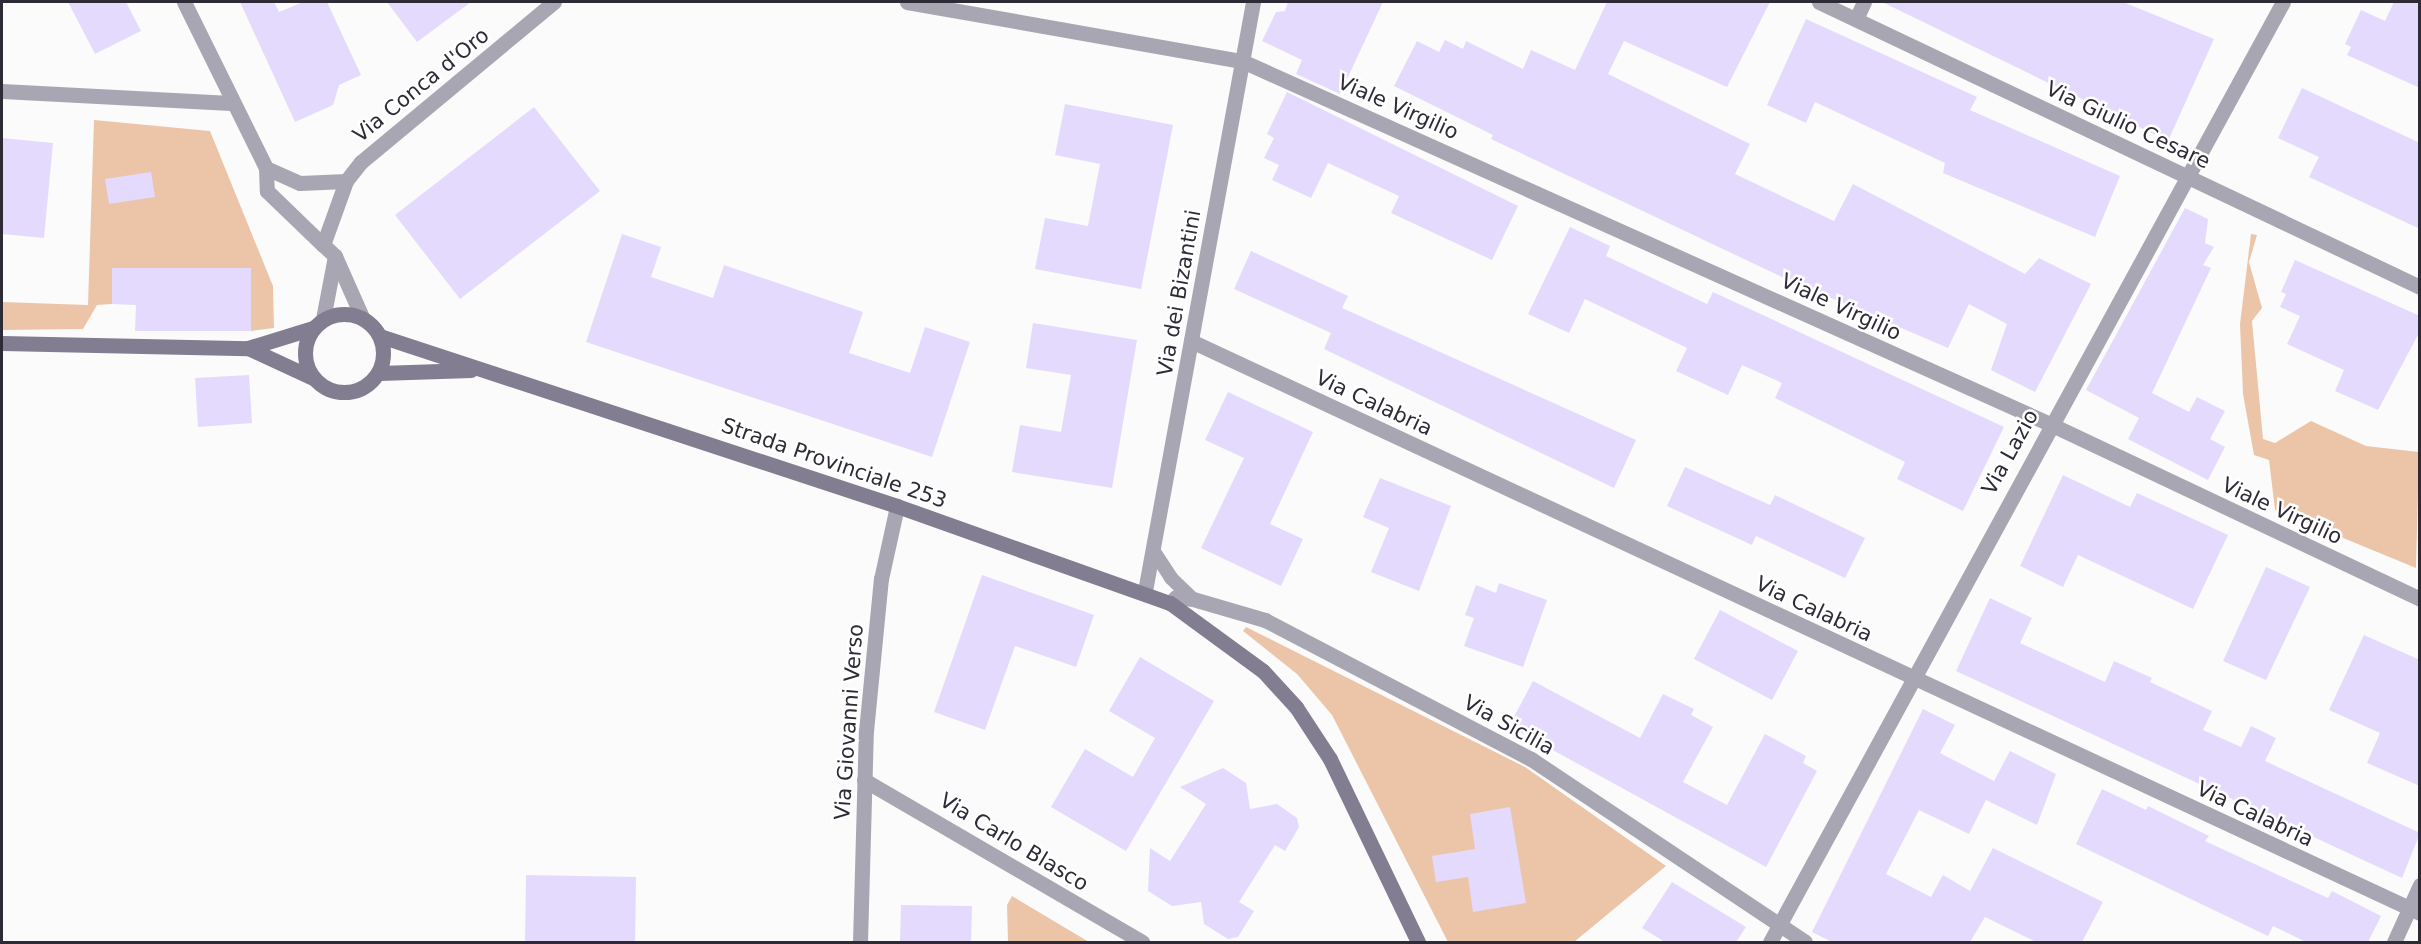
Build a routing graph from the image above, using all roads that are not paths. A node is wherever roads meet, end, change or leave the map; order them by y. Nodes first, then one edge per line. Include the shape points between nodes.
1 (184, 2) edge
2 (554, 2) edge
3 (906, 2) edge
4 (1253, 2) edge
5 (1820, 2) edge
6 (1864, 2) edge
7 (2283, 2) edge
8 (1856, 19) junction
9 (1242, 61) junction
10 (2, 91) edge
11 (231, 103) junction
12 (266, 168) junction
13 (2186, 176) junction
14 (346, 181) junction
15 (323, 245) junction
16 (335, 256) junction
17 (2420, 287) edge
18 (362, 317) junction
19 (318, 323) junction
20 (380, 336) junction
21 (1191, 342) junction
22 (2, 343) edge
23 (248, 348) junction
24 (483, 370) junction
25 (379, 373) junction
26 (313, 378) junction
27 (2050, 424) junction
28 (897, 506) junction
29 (1153, 550) junction
30 (1144, 591) junction
31 (1193, 599) junction
32 (2420, 599) edge
33 (1170, 603) junction
34 (1911, 677) junction
35 (864, 780) junction
36 (2420, 885) edge
37 (2414, 910) edge
38 (1780, 927) junction
39 (860, 942) edge
40 (1142, 942) edge
41 (1419, 942) edge
42 (1770, 942) edge
43 (1805, 942) edge
44 (2394, 942) edge

1 - 11 street
2 - 14 street, Via Conca d'Oro via 361,162
3 - 9 street, Viale Virgilio
4 - 9 street, Via dei Bizantini
5 - 8 street, Via Giulio Cesare
6 - 8 street
7 - 13 street, Via Lazio
8 - 13 street, Via Giulio Cesare
9 - 21 street, Via dei Bizantini
9 - 27 street, Viale Virgilio
10 - 11 street
11 - 12 street
12 - 14 street via 300,183
12 - 15 street via 267,190
13 - 17 street, Via Giulio Cesare
13 - 27 street, Via Lazio
14 - 15 street
15 - 16 street
16 - 18 street
16 - 19 street
18 - 19 main road via 336,314
18 - 20 main road, Strada Provinciale 253
19 - 23 main road
19 - 26 main road via 304,352
20 - 24 main road, Strada Provinciale 253
20 - 25 main road via 384,361
21 - 29 street, Via dei Bizantini
21 - 34 street, Via Calabria
22 - 23 main road
23 - 26 main road
24 - 25 main road, Strada Provinciale 253
24 - 28 main road, Strada Provinciale 253
25 - 26 main road via 371,383 347,392 334,391
27 - 32 street, Viale Virgilio
27 - 34 street, Via Lazio
28 - 30 main road, Strada Provinciale 253
28 - 35 street, Via Giovanni Verso via 881,579
29 - 30 street, Via dei Bizantini
29 - 31 lane via 1171,578
30 - 33 main road, Strada Provinciale 253
31 - 33 street, Via Sicilia via 1176,597
31 - 38 street, Via Sicilia via 1265,620 1531,759
33 - 41 main road, Strada Provinciale 253 via 1263,671 1296,707 1330,759
34 - 37 street, Via Calabria
34 - 38 street, Via Lazio
35 - 39 street, Via Giovanni Verso
35 - 40 street, Via Carlo Blasco
36 - 37 street
37 - 44 street
38 - 42 street, Via Lazio
38 - 43 street, Via Sicilia

